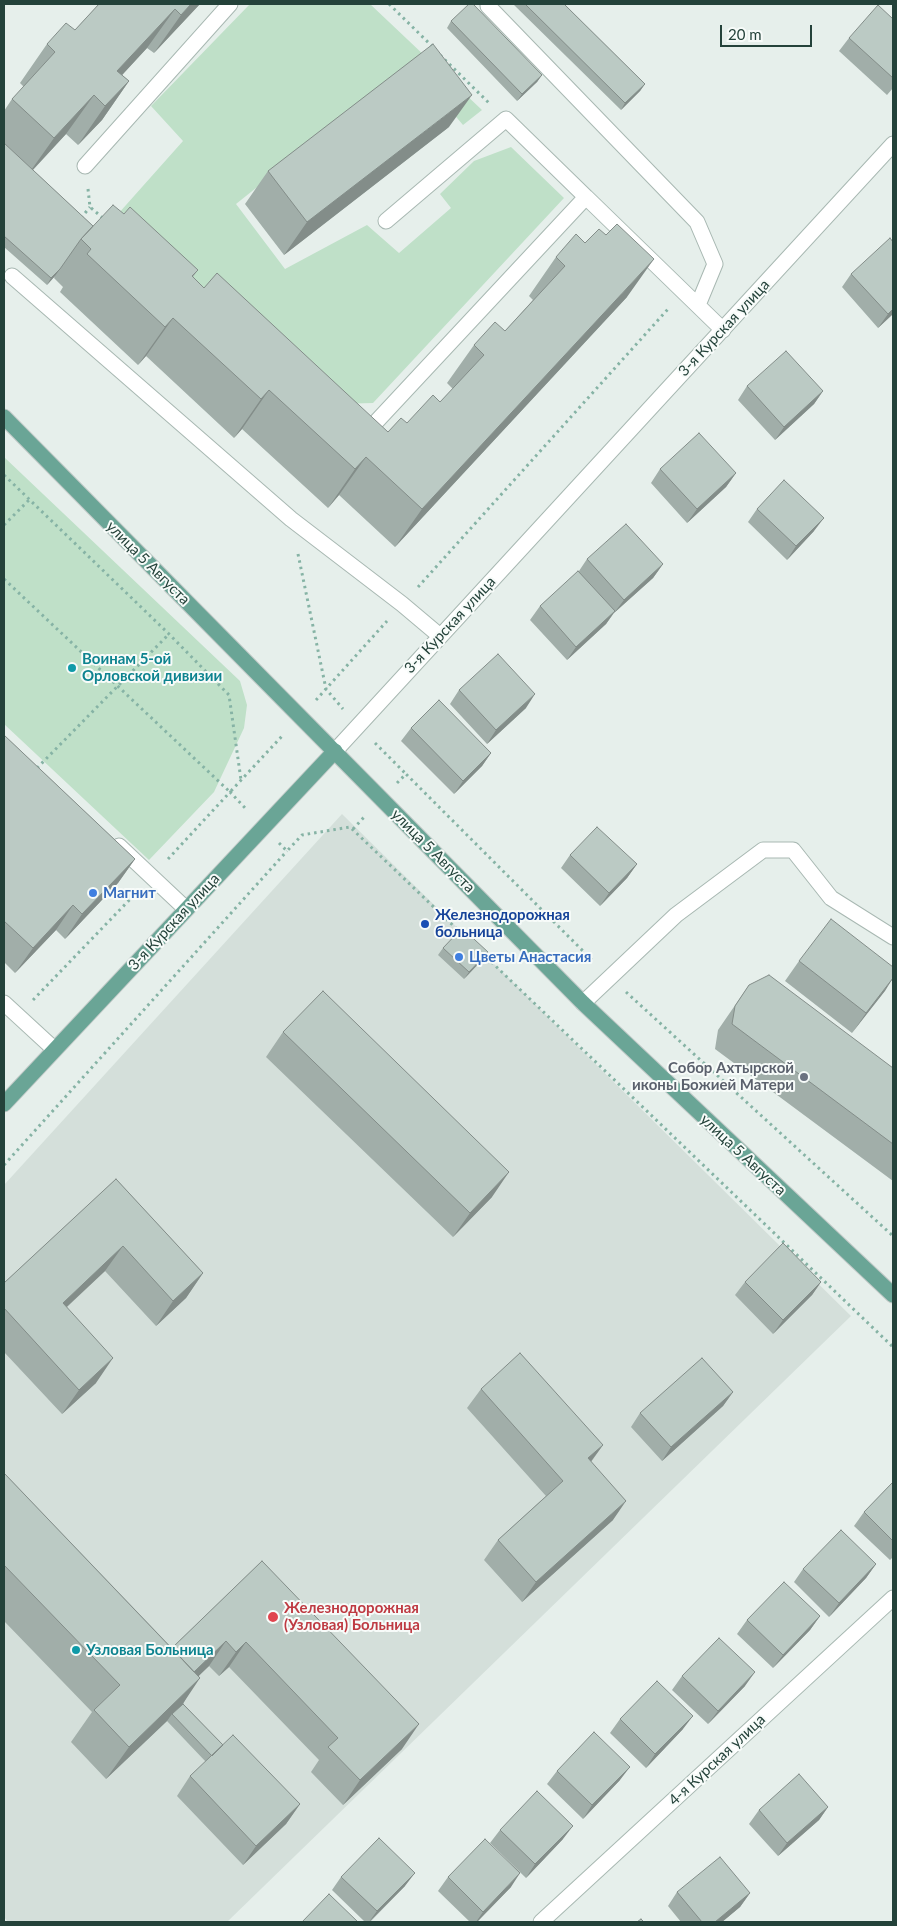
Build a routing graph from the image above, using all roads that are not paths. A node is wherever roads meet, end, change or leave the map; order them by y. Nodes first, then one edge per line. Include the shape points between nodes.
1 (230, 4) edge
2 (488, 6) dead end
3 (893, 144) edge
4 (85, 166) road end
5 (586, 197) junction
6 (386, 221) dead end
7 (12, 276) dead end
8 (698, 305) junction
9 (723, 330) junction
10 (4, 416) edge
11 (377, 421) edge
12 (440, 636) junction
13 (334, 751) junction
14 (109, 836) edge
15 (186, 909) junction
16 (893, 937) edge
17 (4, 1003) edge
18 (582, 1003) junction
19 (54, 1049) junction
20 (4, 1104) edge
21 (893, 1295) edge
22 (893, 1598) edge
23 (540, 1922) edge

1 - 4 street
2 - 8 street via 697,222 715,264
3 - 9 street, 3-я Курская улица
5 - 6 street via 506,119
5 - 8 street
5 - 11 street
7 - 12 street via 291,519
8 - 9 street
9 - 12 street, 3-я Курская улица
10 - 13 main road, улица 5 Августа
12 - 13 street, 3-я Курская улица
13 - 15 main road, 3-я Курская улица
13 - 18 main road, улица 5 Августа
14 - 15 street
15 - 19 main road, 3-я Курская улица
16 - 18 street via 831,898 793,850 763,850 676,915
17 - 19 street
18 - 21 main road, улица 5 Августа
19 - 20 main road, 3-я Курская улица
22 - 23 street, 4-я Курская улица

